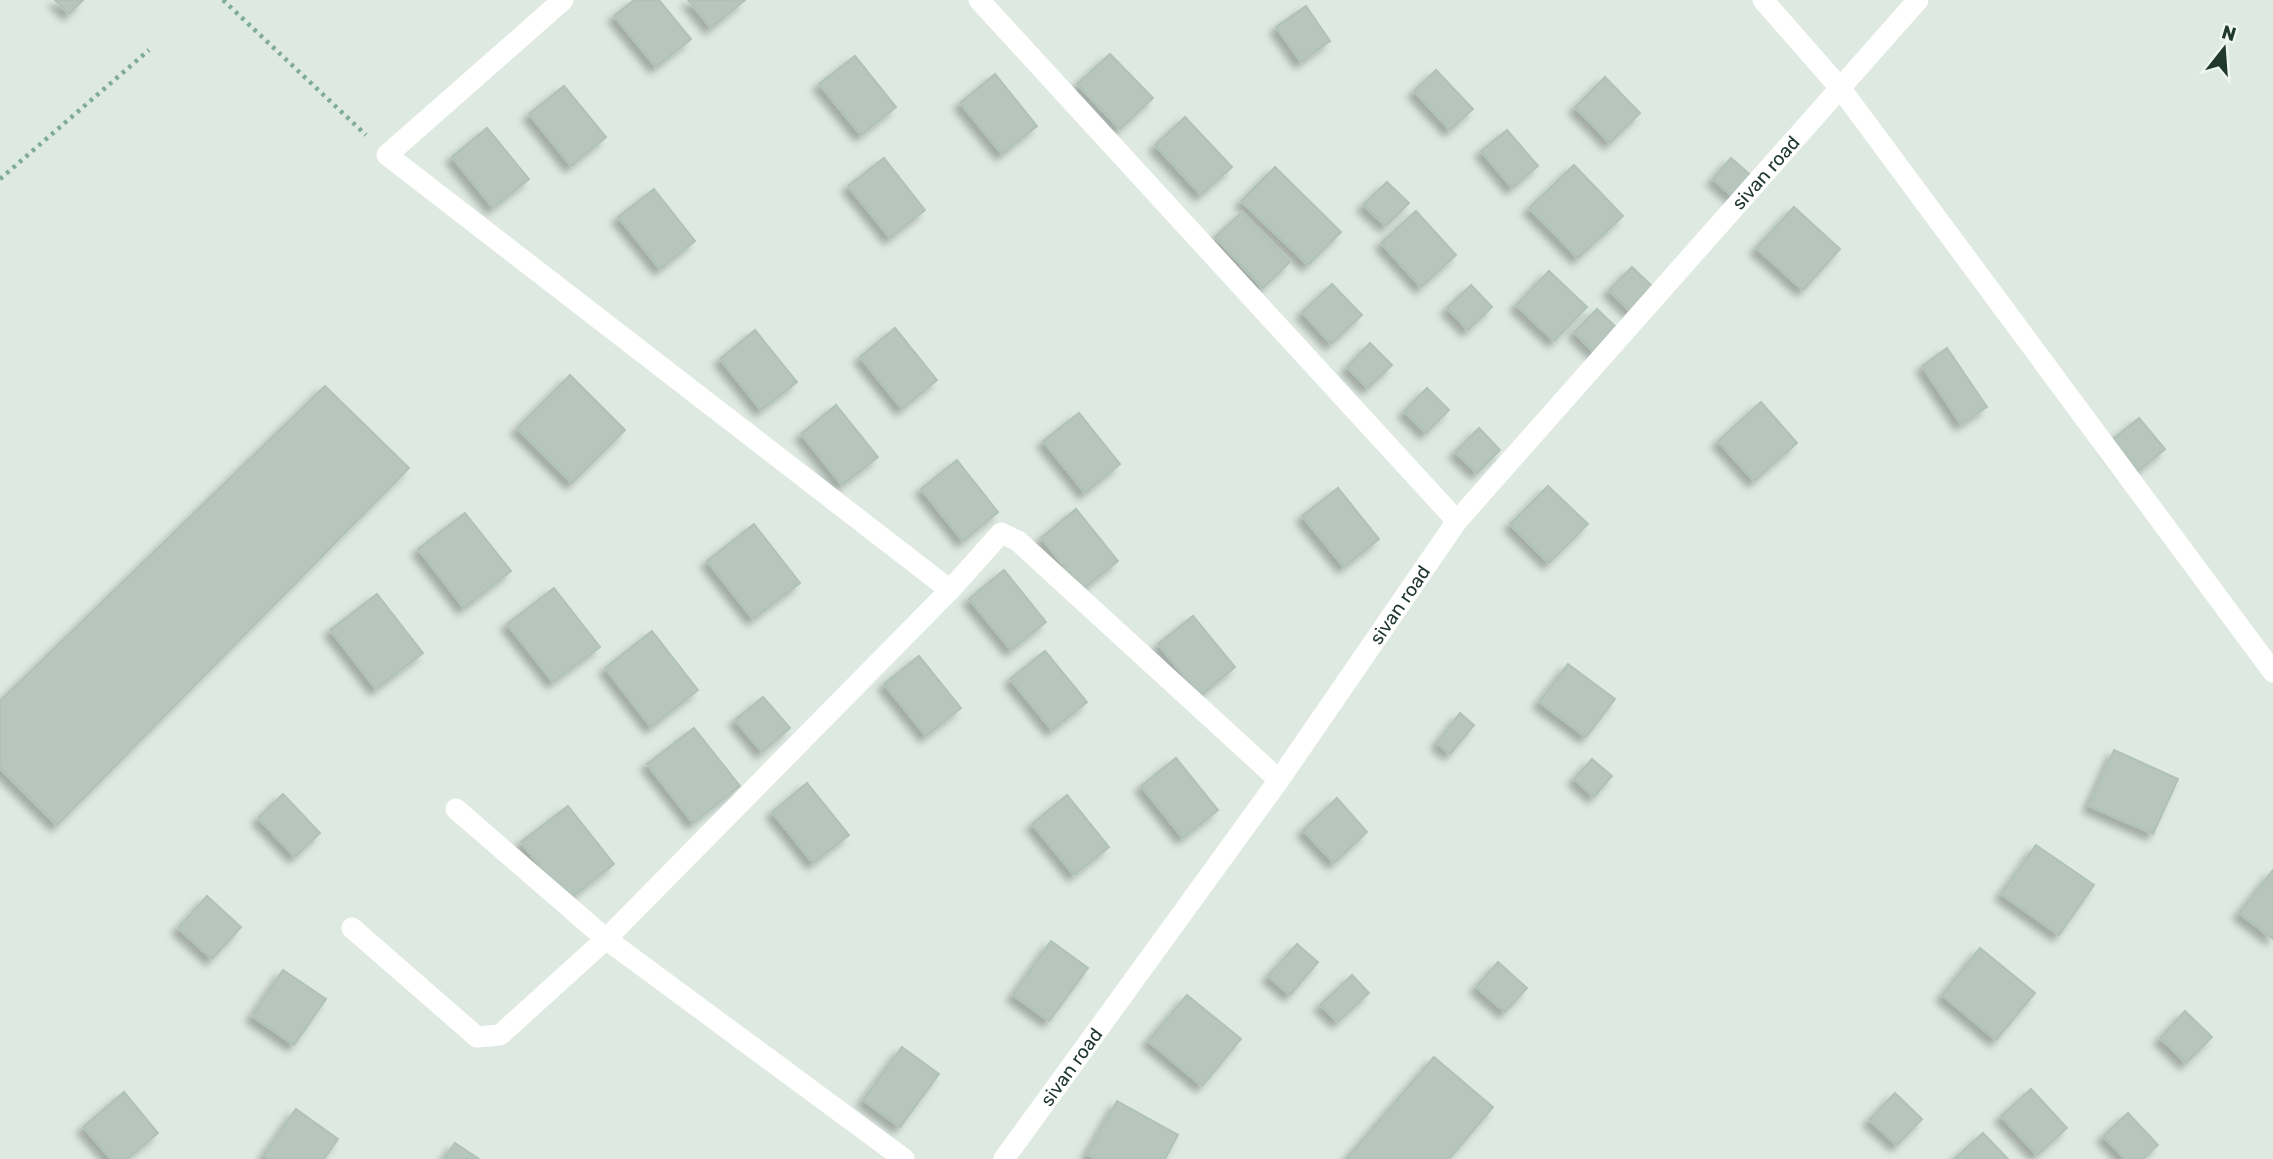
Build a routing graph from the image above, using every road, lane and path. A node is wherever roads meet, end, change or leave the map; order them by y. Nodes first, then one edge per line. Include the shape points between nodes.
1 (223, 0) edge
2 (563, 0) edge
3 (979, 0) edge
4 (1763, 0) edge
5 (1918, 0) edge
6 (149, 50) dead end
7 (1841, 89) junction
8 (387, 155) junction
9 (0, 179) edge
10 (1457, 521) junction
11 (950, 590) junction
12 (2273, 672) edge
13 (1279, 780) junction
14 (456, 809) dead end
15 (352, 928) dead end
16 (606, 939) junction
17 (904, 1159) edge
18 (1004, 1159) edge

1 - 8 path
2 - 8 street
3 - 10 street
4 - 7 street
5 - 7 street, sivan road
6 - 9 path
7 - 10 street, sivan road
7 - 12 street
8 - 11 street
10 - 13 street, sivan road
11 - 13 street via 1001,533 1018,541
11 - 16 street
13 - 18 street, sivan road
14 - 16 street
15 - 16 street via 477,1037 500,1035
16 - 17 street

